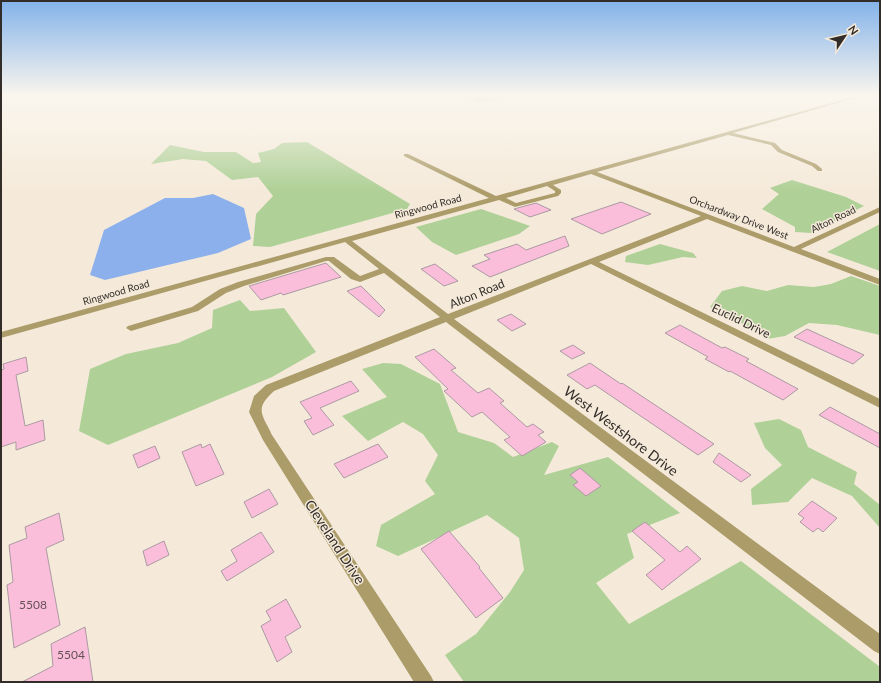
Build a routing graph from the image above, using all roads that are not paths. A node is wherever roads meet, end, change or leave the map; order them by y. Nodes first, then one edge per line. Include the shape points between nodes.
1 (745, 128) edge
2 (727, 133) junction
3 (406, 155) dead end
4 (820, 170) dead end
5 (591, 172) junction
6 (547, 184) junction
7 (497, 198) junction
8 (880, 209) edge
9 (707, 216) junction
10 (345, 239) junction
11 (796, 249) junction
12 (591, 261) junction
13 (248, 266) junction
14 (386, 270) junction
15 (260, 278) junction
16 (880, 282) edge
17 (447, 318) junction
18 (131, 328) dead end
19 (1, 335) edge
20 (258, 399) joint
21 (880, 404) edge
22 (880, 645) edge
23 (425, 682) edge

1 - 2 street, Ringwood Road
2 - 4 street via 773,144 780,151
2 - 5 street, Ringwood Road
3 - 7 street
5 - 6 street, Ringwood Road
5 - 9 street, Orchardway Drive West
6 - 7 street, Ringwood Road
6 - 7 street via 558,190 558,193 516,205
7 - 10 street, Ringwood Road
8 - 11 street, Alton Road
9 - 11 street, Orchardway Drive West
9 - 12 street, Alton Road
10 - 13 street, Ringwood Road
10 - 14 street, West Westshore Drive
11 - 16 street, Orchardway Drive West
12 - 17 street, Alton Road
12 - 21 street, Euclid Drive
13 - 15 street
13 - 19 street, Ringwood Road
14 - 15 street via 360,279 331,259 326,259
14 - 17 street, West Westshore Drive
15 - 18 street via 223,291 195,309
17 - 20 street, Alton Road via 270,388
17 - 22 street, West Westshore Drive
20 - 23 street, Cleveland Drive via 255,412 267,437

